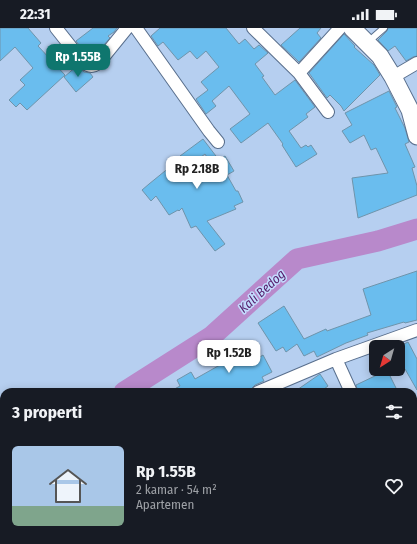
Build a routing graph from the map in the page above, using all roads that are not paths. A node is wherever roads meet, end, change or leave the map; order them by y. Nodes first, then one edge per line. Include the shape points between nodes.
1 (56, 28) edge
2 (127, 28) edge
3 (136, 28) edge
4 (253, 28) edge
5 (340, 28) edge
6 (352, 28) edge
7 (384, 28) edge
8 (367, 43) junction
9 (417, 62) edge
10 (299, 73) junction
11 (393, 77) junction
12 (413, 108) edge
13 (328, 112) dead end
14 (417, 136) edge
15 (218, 142) dead end
16 (417, 330) edge
17 (336, 359) junction
18 (267, 388) edge
19 (350, 388) edge

1 - 2 street via 83,62 93,67
3 - 15 street
4 - 10 street
5 - 10 street
6 - 8 main road
7 - 8 lane
8 - 11 main road via 380,56
9 - 11 street
10 - 13 street
11 - 12 main road
12 - 14 main road
16 - 17 street
17 - 18 street
17 - 19 street

